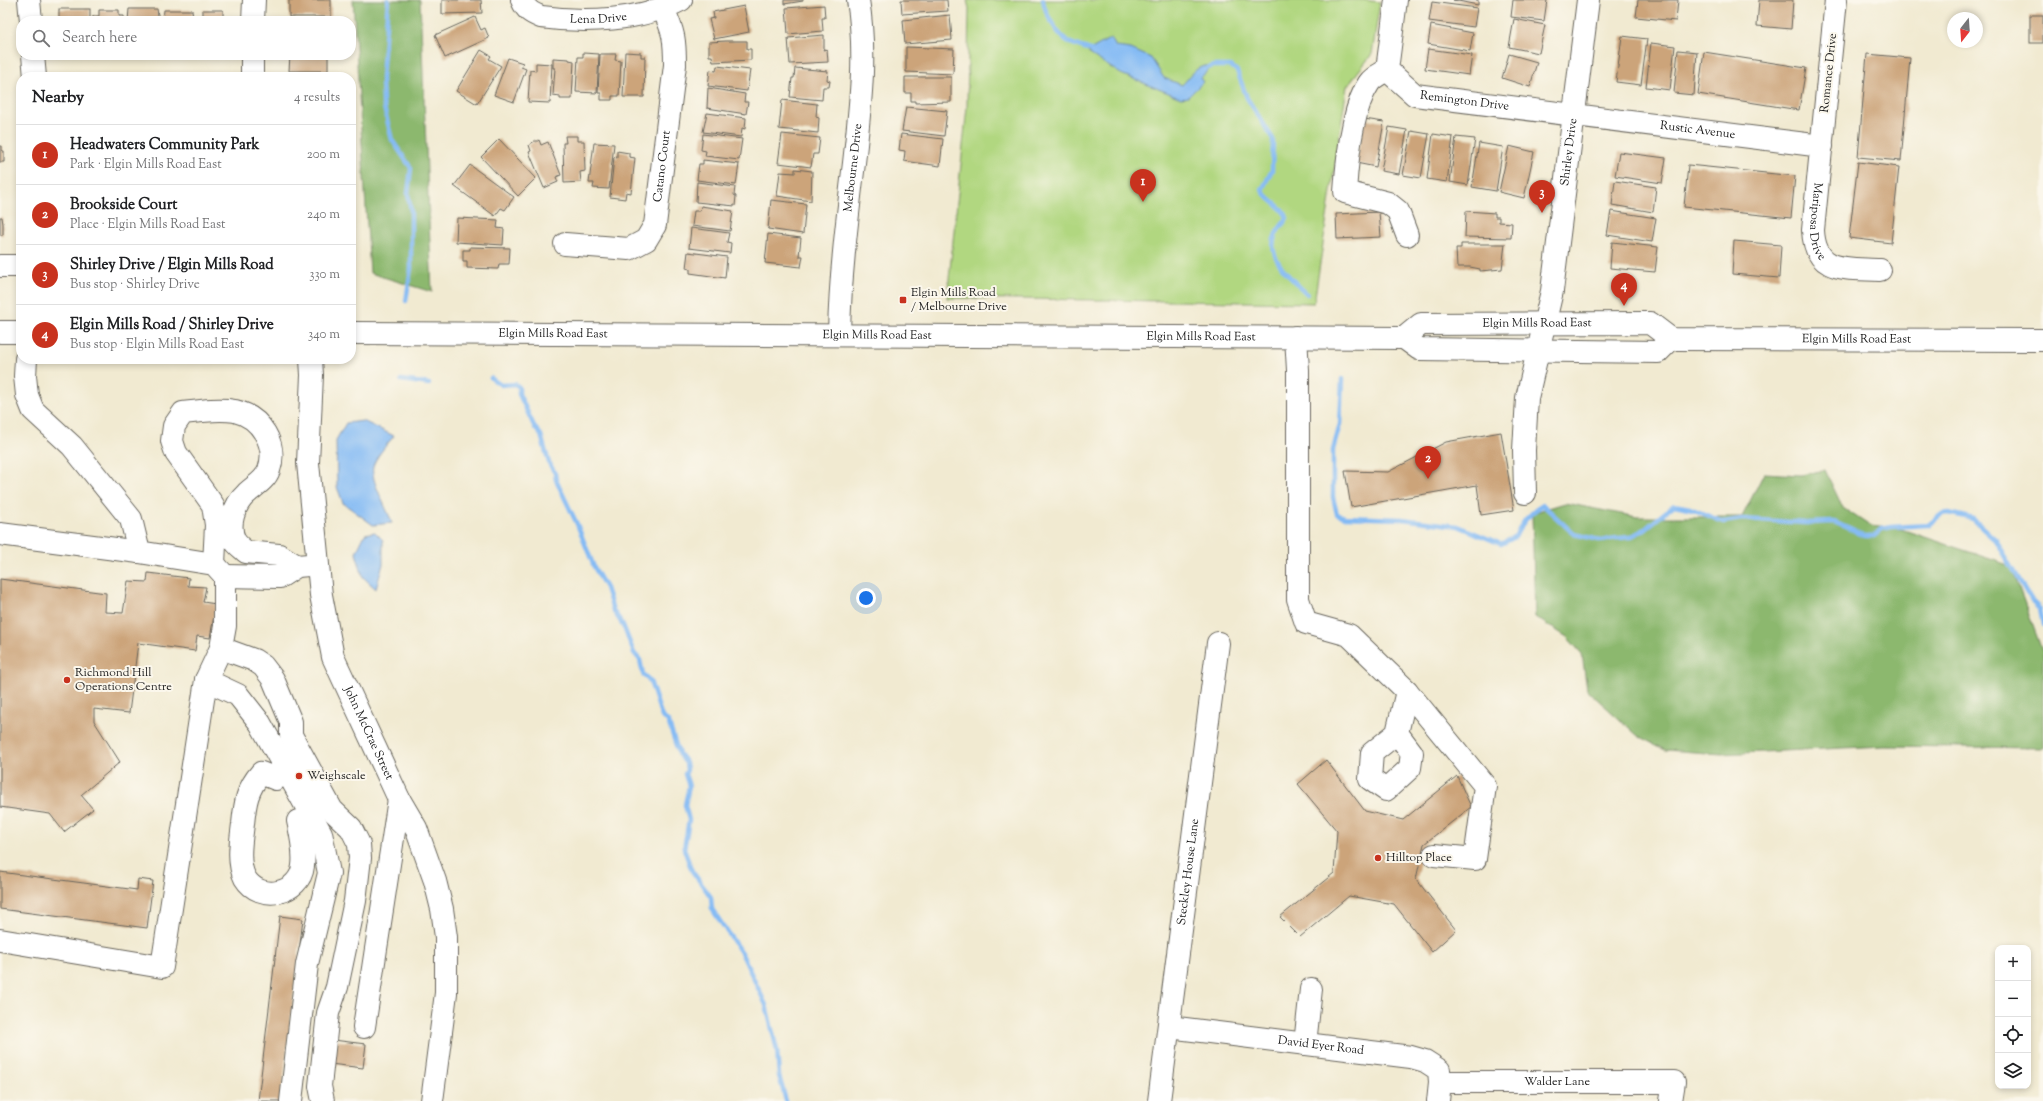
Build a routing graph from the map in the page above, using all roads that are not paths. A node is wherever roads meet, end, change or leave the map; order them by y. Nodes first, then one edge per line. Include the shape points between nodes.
1 (29, 0) edge
2 (254, 0) edge
3 (522, 0) edge
4 (858, 0) edge
5 (1396, 0) edge
6 (1588, 0) edge
7 (1836, 0) edge
8 (672, 5) edge
9 (31, 16) edge
10 (253, 16) edge
11 (33, 60) edge
12 (252, 60) edge
13 (1387, 70) junction
14 (35, 72) edge
15 (252, 72) edge
16 (1574, 116) junction
17 (1822, 146) junction
18 (1407, 235) dead end
19 (565, 244) dead end
20 (0, 266) edge
21 (16, 266) edge
22 (1880, 270) dead end
23 (1545, 323) junction
24 (0, 332) edge
25 (16, 332) edge
26 (356, 333) edge
27 (838, 336) junction
28 (1296, 337) junction
29 (1404, 338) junction
30 (1671, 339) junction
31 (2043, 340) edge
32 (1539, 350) junction
33 (25, 364) edge
34 (311, 364) edge
35 (1525, 493) dead end
36 (0, 534) edge
37 (139, 552) junction
38 (307, 565) junction
39 (220, 570) junction
40 (1218, 643) dead end
41 (221, 648) junction
42 (206, 680) junction
43 (1407, 691) junction
44 (249, 710) junction
45 (1396, 732) dead end
46 (276, 780) junction
47 (399, 799) junction
48 (298, 820) junction
49 (321, 833) junction
50 (1434, 855) dead end
51 (0, 940) edge
52 (1311, 989) dead end
53 (1169, 1026) junction
54 (364, 1027) dead end
55 (1305, 1044) junction
56 (1439, 1092) edge
57 (1672, 1092) edge
58 (291, 1101) edge
59 (323, 1101) edge
60 (432, 1101) edge
61 (1159, 1101) edge

1 - 9 street
2 - 10 street
3 - 8 street, Lena Drive via 532,14 552,19 630,17
4 - 27 street, Melbourne Drive via 863,72 844,246
5 - 13 street
6 - 16 street, Shirley Drive
7 - 17 street, Romance Drive
8 - 19 street, Catano Court via 675,65 655,224 646,240 629,249
11 - 14 street
12 - 15 street
13 - 16 street, Remington Drive via 1415,95
13 - 18 street via 1370,81 1359,102 1347,163 1345,192 1388,203 1398,210
16 - 17 street, Rustic Avenue
16 - 23 street, Shirley Drive via 1552,291
17 - 22 street, Mariposa Drive via 1813,230 1814,245 1820,257 1838,267
20 - 21 street
23 - 29 street, Elgin Mills Road East via 1421,324
23 - 30 street, Elgin Mills Road East via 1650,323
23 - 32 street, Shirley Drive
24 - 25 street
26 - 27 street, Elgin Mills Road East
27 - 28 street, Elgin Mills Road East
28 - 29 street, Elgin Mills Road East
28 - 43 street via 1298,599 1306,622 1349,635
29 - 32 street via 1419,349
30 - 31 street, Elgin Mills Road East
30 - 32 street via 1658,352
32 - 35 street, Shirley Drive via 1527,398
33 - 37 street via 24,376 27,395 33,410 72,446 131,518
34 - 38 street, John McCrae Street
36 - 37 street
37 - 39 street
38 - 39 street via 280,577
38 - 39 street via 279,555 246,552 236,542 231,526 236,506 245,494 260,484 269,470 271,451 268,437 254,420 235,411 202,410 183,413 174,426 172,441 176,453 213,504
38 - 47 street, John McCrae Street via 333,657
39 - 41 street via 225,626
40 - 53 street, Steckley House Lane
41 - 42 street
41 - 59 street via 254,660 263,666 273,679 291,722 302,730 342,804 359,844 355,901 337,987 328,1013 320,1086
42 - 44 street via 238,695
42 - 51 street via 162,967
43 - 45 street
43 - 50 street via 1485,786 1475,860
44 - 46 street via 247,726
44 - 49 street via 260,723
46 - 48 street
46 - 48 street via 261,773 251,784 244,809 240,842 242,869 253,887 262,892 284,891 293,886 300,877 303,848
47 - 54 street
47 - 60 street, John McCrae Street via 416,828 426,854 442,909 446,937 446,993
48 - 49 street
49 - 58 street via 329,873 307,964
52 - 55 street
53 - 55 street, David Eyer Road
53 - 61 street, Steckley House Lane
55 - 56 street, David Eyer Road via 1425,1061 1439,1070
56 - 57 street, Walder Lane

